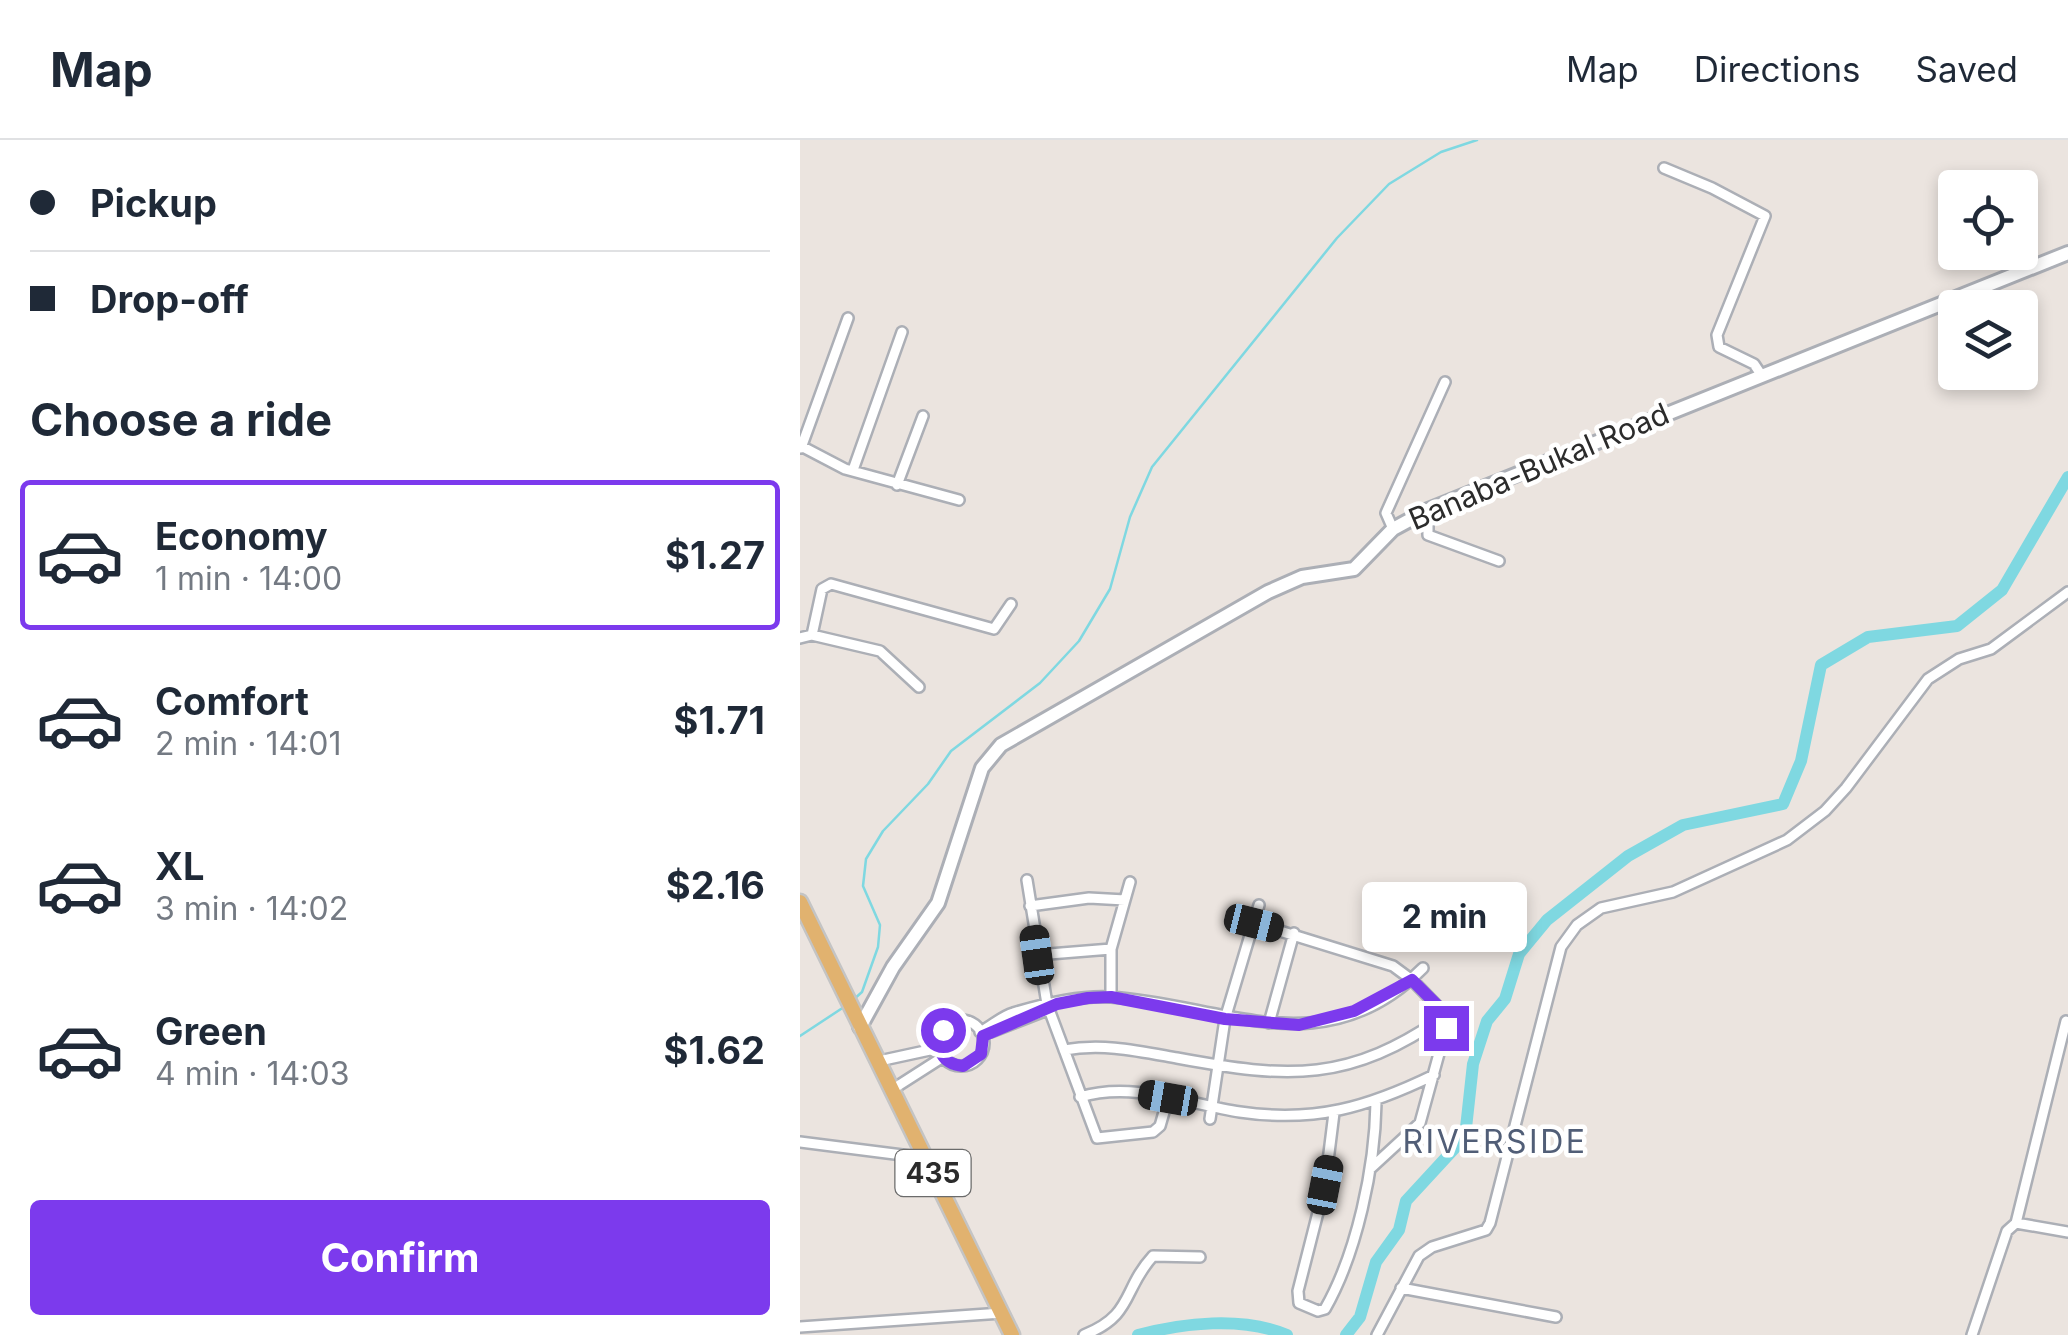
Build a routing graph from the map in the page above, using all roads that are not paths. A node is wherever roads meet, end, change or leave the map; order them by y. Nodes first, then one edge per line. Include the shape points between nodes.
1 (1664, 168) dead end
2 (2068, 253) edge
3 (848, 318) dead end
4 (902, 332) dead end
5 (1762, 376) junction
6 (1445, 382) dead end
7 (923, 416) dead end
8 (801, 448) edge
9 (853, 470) junction
10 (897, 485) junction
11 (958, 500) dead end
12 (1428, 510) junction
13 (1393, 529) junction
14 (1499, 561) dead end
15 (2068, 592) edge
16 (1012, 604) dead end
17 (812, 636) junction
18 (800, 638) edge
19 (919, 687) dead end
20 (1026, 880) dead end
21 (1130, 882) dead end
22 (1125, 900) junction
23 (800, 902) edge
24 (1259, 905) dead end
25 (1030, 906) junction
26 (1254, 923) junction
27 (1294, 933) junction
28 (1112, 949) junction
29 (1037, 955) junction
30 (1423, 968) dead end
31 (1412, 980) junction
32 (1111, 997) junction
33 (1051, 1006) junction
34 (1446, 1014) junction
35 (1225, 1019) junction
36 (2066, 1021) edge
37 (1269, 1024) junction
38 (860, 1026) junction
39 (982, 1034) junction
40 (1064, 1050) junction
41 (941, 1053) junction
42 (878, 1061) junction
43 (1215, 1065) junction
44 (1434, 1075) junction
45 (893, 1089) junction
46 (1080, 1097) junction
47 (1168, 1098) junction
48 (1376, 1103) junction
49 (1209, 1105) junction
50 (1334, 1112) junction
51 (1210, 1119) dead end
52 (800, 1142) edge
53 (926, 1158) junction
54 (1370, 1169) junction
55 (2016, 1223) junction
56 (2068, 1232) edge
57 (1200, 1257) dead end
58 (1401, 1288) junction
59 (1002, 1313) junction
60 (1556, 1317) dead end
61 (800, 1327) edge
62 (1012, 1335) edge
63 (1084, 1335) edge
64 (1377, 1335) edge
65 (1972, 1335) edge

1 - 5 street via 1764,216 1717,335 1719,348 1754,364
2 - 5 street, Banaba-Bukal Road
3 - 8 street
4 - 9 street
5 - 12 street, Banaba-Bukal Road
6 - 13 street via 1386,513
7 - 10 street
8 - 9 street
9 - 10 street
10 - 11 street
12 - 13 street, Banaba-Bukal Road
12 - 14 street via 1428,535
13 - 38 street, Banaba-Bukal Road via 1354,569 1302,576 1268,592 990,756 938,903
15 - 58 street via 1990,649 1928,679 1846,788 1788,840 1672,892 1601,908 1577,926 1561,947 1490,1223 1424,1251
16 - 17 street via 994,628 831,584 822,588
17 - 18 street
17 - 19 street via 880,652
20 - 25 street
21 - 22 street
22 - 25 street
22 - 28 street
23 - 38 main road, 435
24 - 26 street
25 - 29 street
26 - 27 street
26 - 35 street
27 - 31 street via 1392,966
27 - 37 street
28 - 29 street
28 - 32 street
29 - 33 street
30 - 31 street
31 - 34 street
31 - 37 street via 1325,1022
32 - 33 street
32 - 35 street
33 - 39 street
33 - 40 street
34 - 43 street via 1388,1051 1321,1071
34 - 44 street
35 - 37 street
35 - 43 street
36 - 55 street
38 - 42 main road, 435
39 - 41 street via 981,1054 970,1064 956,1066
39 - 41 street via 966,1021 954,1022 943,1030
40 - 43 street via 1106,1045
40 - 46 street
41 - 42 street
41 - 45 street
42 - 45 main road, 435
43 - 49 street
44 - 48 street
44 - 54 street via 1420,1123
45 - 53 main road, 435
46 - 47 street via 1115,1091
46 - 47 street via 1097,1138 1154,1132
47 - 49 street
48 - 50 street
48 - 54 street
49 - 50 street via 1284,1116
49 - 51 street
50 - 54 street via 1331,1155 1298,1290 1298,1302 1307,1307 1325,1309 1333,1295
52 - 53 street
53 - 59 main road, 435
55 - 56 street
55 - 65 street via 2007,1230
57 - 63 street via 1154,1256 1110,1324
58 - 60 street
58 - 64 street
59 - 61 street
59 - 62 main road, 435

